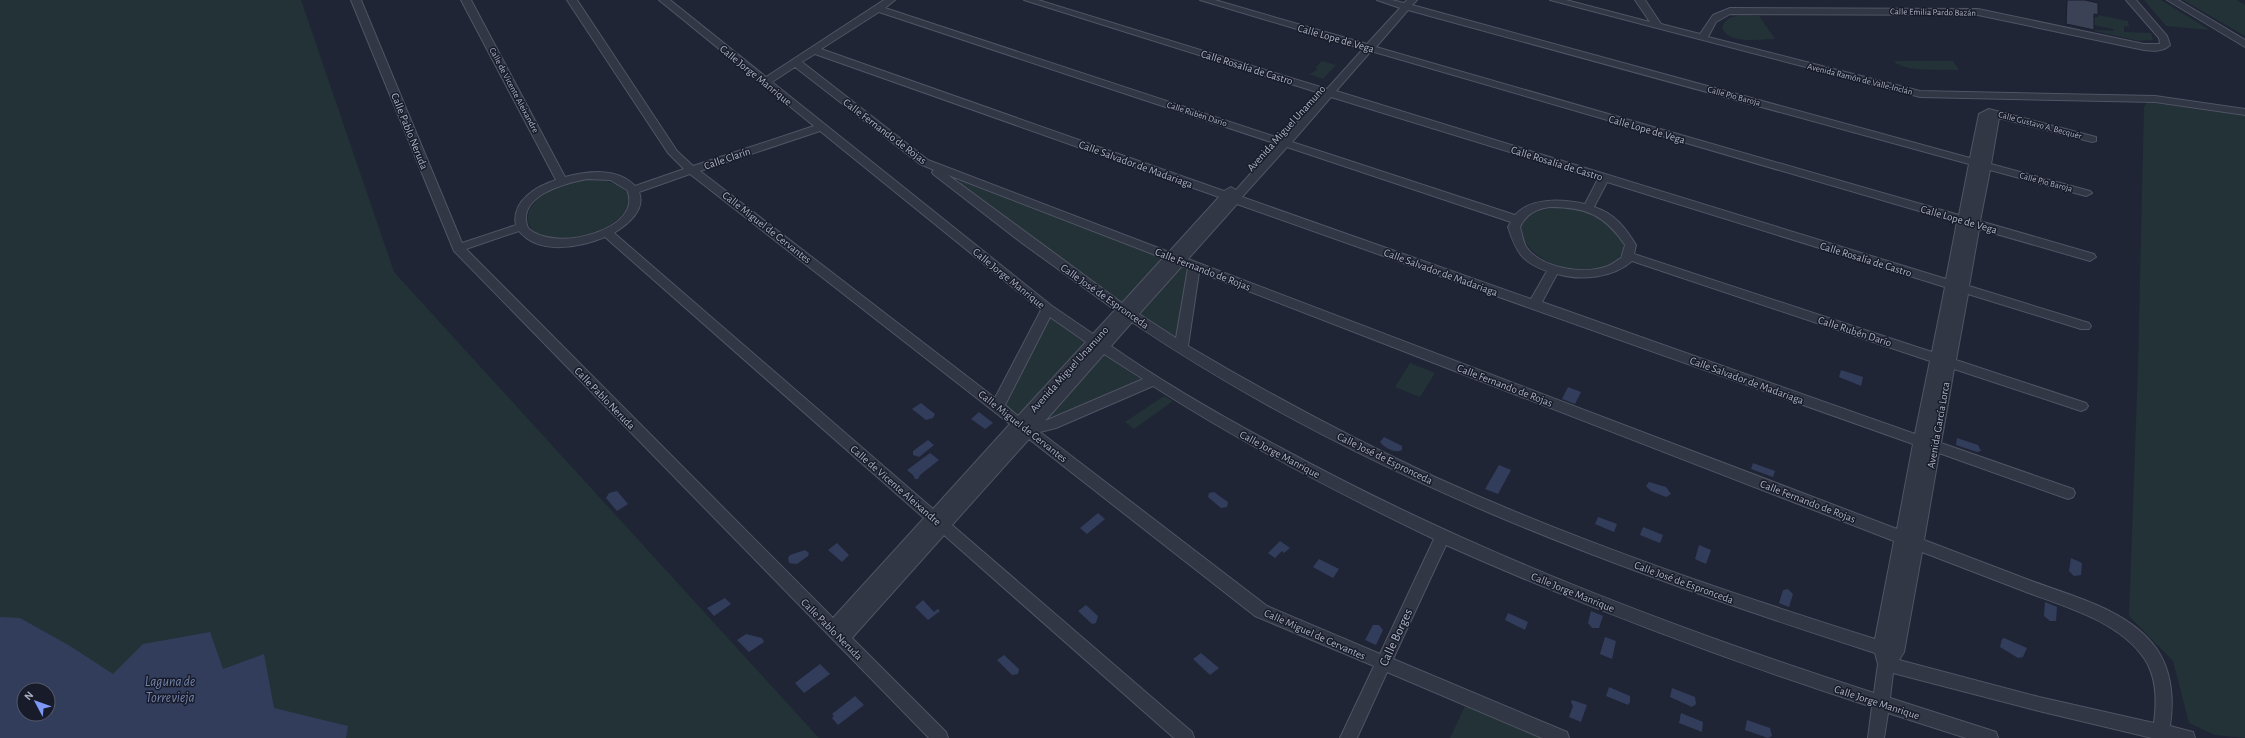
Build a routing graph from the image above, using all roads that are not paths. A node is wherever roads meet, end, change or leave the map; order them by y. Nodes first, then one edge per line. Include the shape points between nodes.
1 (356, 0) edge
2 (466, 0) edge
3 (572, 0) edge
4 (664, 0) edge
5 (890, 0) edge
6 (1029, 0) edge
7 (1205, 0) edge
8 (1382, 0) edge
9 (1555, 0) edge
10 (1570, 0) edge
11 (1640, 0) edge
12 (2172, 0) edge
13 (2132, 1) edge
14 (1405, 3) edge
15 (877, 8) junction
16 (1711, 23) junction
17 (1656, 24) junction
18 (1684, 30) junction
19 (1704, 36) junction
20 (1729, 41) junction
21 (2245, 44) edge
22 (1365, 47) junction
23 (814, 50) junction
24 (795, 62) junction
25 (765, 82) junction
26 (1325, 91) junction
27 (1988, 93) junction
28 (2245, 106) edge
29 (1989, 112) junction
30 (2245, 112) edge
31 (821, 127) junction
32 (2092, 139) dead end
33 (1280, 141) junction
34 (924, 162) junction
35 (1980, 164) junction
36 (692, 170) junction
37 (1604, 178) junction
38 (562, 181) junction
39 (633, 190) junction
40 (2086, 193) dead end
41 (1230, 197) junction
42 (1588, 208) junction
43 (1517, 220) junction
44 (1969, 222) junction
45 (522, 227) junction
46 (606, 232) junction
47 (458, 248) junction
48 (1628, 256) junction
49 (2090, 257) dead end
50 (1175, 259) junction
51 (1194, 266) junction
52 (1554, 269) junction
53 (1957, 287) junction
54 (1534, 305) junction
55 (1048, 309) junction
56 (1127, 312) junction
57 (2085, 326) dead end
58 (1098, 345) junction
59 (1181, 348) junction
60 (1943, 360) junction
61 (1153, 380) junction
62 (998, 406) junction
63 (2082, 406) dead end
64 (1024, 427) junction
65 (1921, 442) junction
66 (1934, 447) junction
67 (2068, 493) dead end
68 (938, 522) junction
69 (1443, 536) junction
70 (1902, 537) junction
71 (1916, 543) junction
72 (837, 635) junction
73 (1888, 655) junction
74 (1383, 663) junction
75 (1881, 703) junction
76 (2160, 735) edge
77 (940, 738) edge
78 (1186, 738) edge
79 (1348, 738) edge
80 (1561, 738) edge
81 (1876, 738) edge
82 (1990, 738) edge
83 (2187, 738) edge

1 - 47 street, Calle Pablo Neruda
2 - 38 street, Calle de Vicente Aleixandre
3 - 36 street, Calle Miguel de Cervantes via 673,153
4 - 25 street, Calle Jorge Manrique
5 - 15 street
6 - 26 street, Calle Rosalía de Castro
7 - 22 street, Calle Lope de Vega
8 - 14 street, Calle Pío Baroja
9 - 17 street, Avenida Ramón de Valle-Inclán
10 - 17 street, Avenida Ramón de Valle-Inclán
11 - 17 street
12 - 21 street
13 - 16 street, Calle Emilia Pardo Bazán via 2164,38 2165,45 2156,48 2139,46 1978,12 1730,11 1718,15
14 - 22 street, Avenida Miguel Unamuno
14 - 35 street, Calle Pío Baroja
15 - 23 street
15 - 33 street, Calle Rubén Darío
16 - 18 street
16 - 19 street, Calle Emilia Pardo Bazán
16 - 20 street
17 - 18 street, Avenida Ramón de Valle-Inclán
17 - 19 street, Avenida Ramón de Valle-Inclán
18 - 19 street, Avenida Ramón de Valle-Inclán
19 - 20 street, Avenida Ramón de Valle-Inclán
19 - 27 street, Avenida Ramón de Valle-Inclán via 1906,92
20 - 27 street, Avenida Ramón de Valle-Inclán via 1919,90
22 - 26 street, Avenida Miguel Unamuno
22 - 44 street, Calle Lope de Vega
23 - 24 street
23 - 41 street, Calle Salvador de Madariaga
24 - 25 street
24 - 34 street, Calle Fernando de Rojas
25 - 31 street, Calle Jorge Manrique
26 - 33 street, Avenida Miguel Unamuno
26 - 37 street, Calle Rosalía de Castro
27 - 28 street, Avenida Ramón de Valle-Inclán via 2156,95
27 - 29 street, Avenida García Lorca
27 - 30 street, Avenida Ramón de Valle-Inclán via 2155,99
29 - 32 street, Calle Gustavo A. Becquér
29 - 35 street, Avenida García Lorca via 1994,116
31 - 36 street, Calle Clarín
31 - 55 street, Calle Jorge Manrique
33 - 41 street, Avenida Miguel Unamuno
33 - 43 street, Calle Rubén Darío
34 - 50 street, Calle Fernando de Rojas
34 - 56 street, Calle José de Espronceda via 1067,271
35 - 40 street, Calle Pío Baroja
35 - 44 street, Avenida García Lorca
36 - 39 street, Calle Clarín
36 - 62 street, Calle Miguel de Cervantes
37 - 42 street
37 - 53 street, Calle Rosalía de Castro
38 - 39 street via 587,176 610,176 627,183
38 - 45 street via 541,191 526,205 522,212
39 - 46 street via 636,201 630,215
41 - 50 street, Avenida Miguel Unamuno
41 - 54 street, Calle Salvador de Madariaga
42 - 43 street via 1562,204 1539,206 1522,214
42 - 48 street via 1607,217 1622,229 1629,243
43 - 52 street via 1514,234 1523,250 1537,261
44 - 49 street, Calle Lope de Vega
44 - 53 street, Avenida García Lorca
45 - 46 street via 525,232 539,240 559,243 582,240
45 - 47 street
46 - 68 street, Calle de Vicente Aleixandre
47 - 72 street, Calle Pablo Neruda
48 - 52 street via 1624,263 1606,272 1581,274
48 - 60 street, Calle Rubén Darío
50 - 51 street, Calle Fernando de Rojas
50 - 56 street, Avenida Miguel Unamuno
51 - 59 street
51 - 70 street, Calle Fernando de Rojas
52 - 54 street
53 - 57 street, Calle Rosalía de Castro
53 - 60 street, Avenida García Lorca
54 - 65 street, Calle Salvador de Madariaga
55 - 58 street, Calle Jorge Manrique
55 - 62 street
56 - 58 street, Avenida Miguel Unamuno
56 - 59 street, Calle José de Espronceda
58 - 61 street, Calle Jorge Manrique
58 - 64 street, Avenida Miguel Unamuno
59 - 73 street, Calle José de Espronceda via 1324,428 1498,510 1687,584
60 - 63 street, Calle Rubén Darío
60 - 65 street, Avenida García Lorca
60 - 66 street, Avenida García Lorca
61 - 64 street, Avenida Miguel Unamuno via 1051,424
61 - 69 street, Calle Jorge Manrique via 1243,435
62 - 64 street, Calle Miguel de Cervantes
64 - 68 street, Avenida Miguel Unamuno
64 - 74 street, Calle Miguel de Cervantes via 1261,611
65 - 66 street, Calle Salvador de Madariaga
65 - 70 street, Avenida García Lorca
66 - 67 street, Calle Salvador de Madariaga
66 - 71 street, Avenida García Lorca
68 - 72 street, Avenida Miguel Unamuno
68 - 78 street, Calle de Vicente Aleixandre
69 - 74 street, Calle Borges
69 - 75 street, Calle Jorge Manrique via 1556,586 1649,622 1762,664
70 - 71 street, Calle Fernando de Rojas
70 - 73 street, Avenida García Lorca
71 - 73 street, Avenida García Lorca
71 - 76 street, Calle Fernando de Rojas via 2089,609 2113,620 2136,636 2153,656 2162,680 2165,707
72 - 77 street, Calle Pablo Neruda
73 - 75 street, Avenida García Lorca
73 - 76 street, Calle José de Espronceda
74 - 79 street, Calle Borges
74 - 80 street, Calle Miguel de Cervantes
75 - 81 street, Avenida García Lorca
75 - 82 street, Calle Jorge Manrique
76 - 83 street, Calle José de Espronceda

